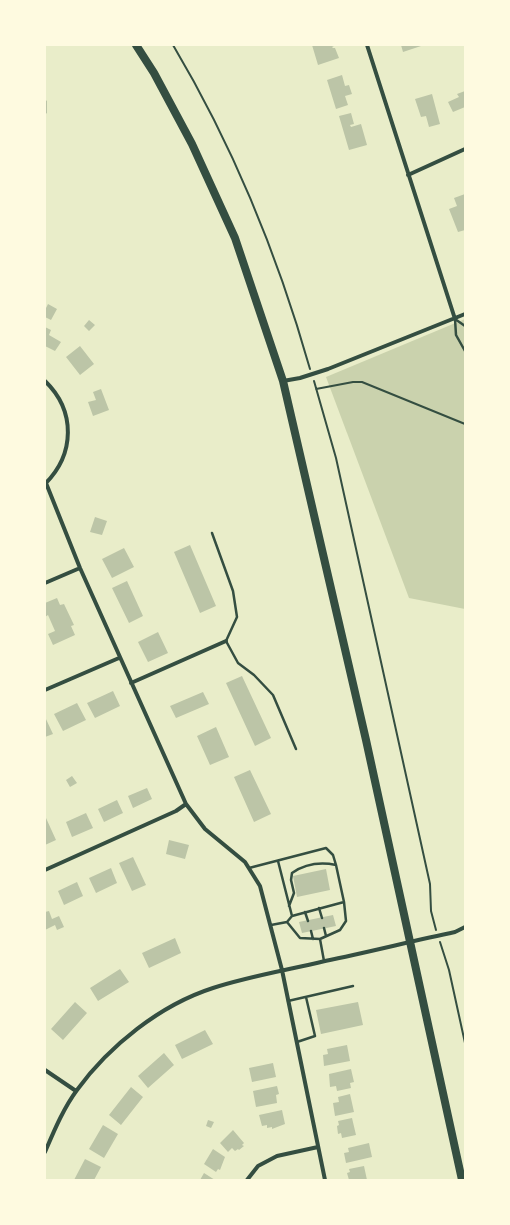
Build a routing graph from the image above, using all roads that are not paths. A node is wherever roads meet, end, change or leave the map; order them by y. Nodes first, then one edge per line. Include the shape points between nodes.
1 (136, 45) edge
2 (367, 45) edge
3 (45, 101) edge
4 (45, 113) edge
5 (465, 149) edge
6 (408, 175) junction
7 (465, 314) edge
8 (455, 319) junction
9 (465, 326) edge
10 (465, 351) edge
11 (45, 381) edge
12 (283, 381) junction
13 (46, 484) edge
14 (212, 533) dead end
15 (80, 568) junction
16 (45, 583) edge
17 (226, 641) junction
18 (119, 658) junction
19 (131, 683) junction
20 (45, 690) edge
21 (296, 749) dead end
22 (186, 804) junction
23 (278, 861) junction
24 (336, 865) junction
25 (249, 868) junction
26 (45, 870) edge
27 (344, 902) junction
28 (289, 906) junction
29 (319, 908) junction
30 (305, 912) junction
31 (292, 916) junction
32 (322, 918) dead end
33 (308, 921) dead end
34 (287, 922) junction
35 (271, 925) junction
36 (324, 928) dead end
37 (465, 928) edge
38 (311, 931) dead end
39 (326, 936) junction
40 (320, 938) junction
41 (313, 939) junction
42 (410, 942) junction
43 (324, 962) junction
44 (282, 970) junction
45 (353, 986) dead end
46 (306, 997) junction
47 (288, 1001) junction
48 (296, 1042) junction
49 (45, 1070) edge
50 (76, 1091) junction
51 (318, 1147) junction
52 (45, 1152) edge
53 (247, 1180) edge
54 (325, 1180) edge
55 (462, 1180) edge

1 - 12 main road via 154,72 192,144 235,238
2 - 6 street
3 - 4 lane
5 - 6 street
6 - 8 street
7 - 8 street
8 - 9 lane
8 - 10 lane via 456,335
8 - 12 street via 312,374
11 - 13 street via 56,391 66,412 68,435 63,458
12 - 42 main road via 365,733
13 - 15 street
14 - 17 lane via 233,591 237,617
15 - 16 street
15 - 18 street
17 - 19 street
17 - 21 lane via 238,663 274,695
18 - 19 street
18 - 20 street
19 - 22 street
22 - 25 street via 205,829 235,852
22 - 26 street via 176,811
23 - 24 lane via 326,848 333,855
23 - 25 lane
23 - 28 lane
24 - 27 lane
24 - 28 lane via 309,865 292,873 294,893
25 - 35 street via 260,886
27 - 29 lane
27 - 39 lane via 346,921 340,930
28 - 31 lane
29 - 30 lane
29 - 32 lane
30 - 31 lane
30 - 33 lane
31 - 34 lane
34 - 35 lane
34 - 41 lane via 300,938
35 - 44 street
36 - 39 lane
37 - 42 street
38 - 41 lane
39 - 40 lane
40 - 41 lane
40 - 43 lane
42 - 43 street
42 - 55 main road
43 - 44 street
44 - 47 street
44 - 50 street via 212,988 178,1003 149,1021 122,1043 97,1066
45 - 46 lane
46 - 47 lane
46 - 48 lane via 315,1036
47 - 48 street
48 - 51 street
49 - 50 street
50 - 52 street via 58,1122
51 - 53 street via 277,1156 258,1166
51 - 54 street

